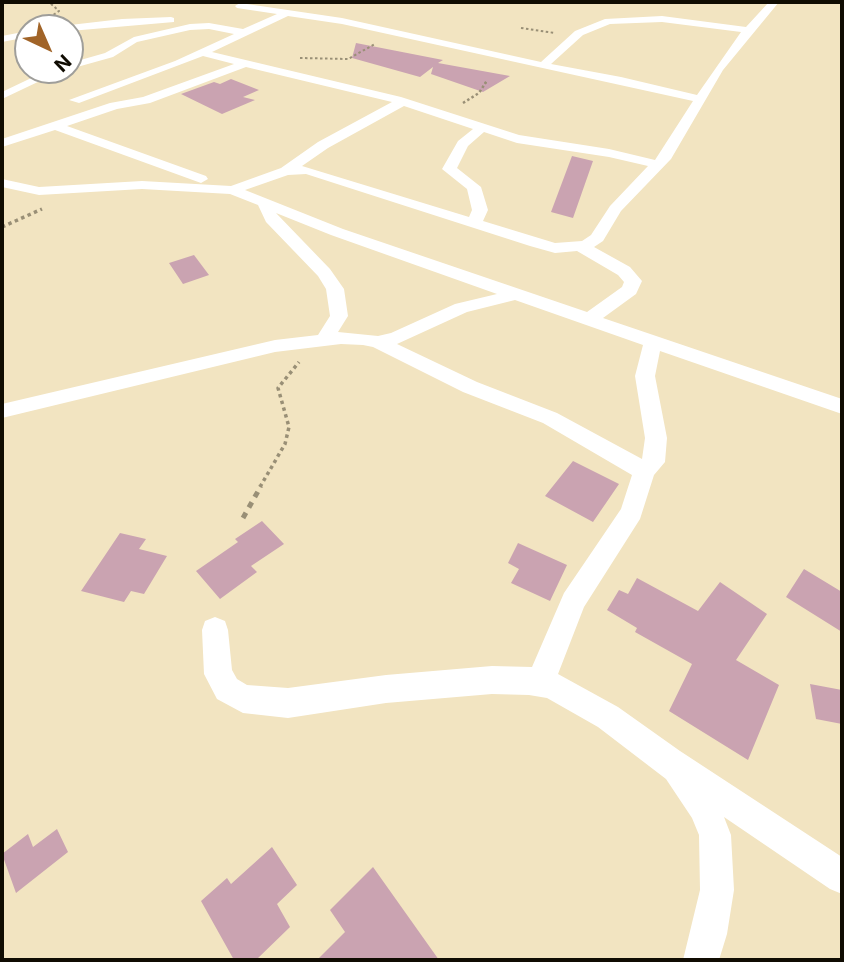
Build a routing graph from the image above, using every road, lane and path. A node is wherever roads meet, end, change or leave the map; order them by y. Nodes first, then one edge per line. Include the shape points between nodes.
1 (49, 2) edge
2 (774, 2) edge
3 (308, 3) edge
4 (240, 6) dead end
5 (288, 13) junction
6 (54, 14) edge
7 (200, 26) junction
8 (84, 27) edge
9 (522, 28) dead end
10 (748, 30) junction
11 (389, 32) junction
12 (246, 33) junction
13 (573, 38) junction
14 (204, 53) junction
15 (293, 57) dead end
16 (84, 62) edge
17 (243, 64) junction
18 (542, 66) junction
19 (27, 84) edge
20 (2, 96) edge
21 (75, 100) dead end
22 (700, 100) junction
23 (402, 102) junction
24 (56, 126) junction
25 (481, 128) junction
26 (2, 143) edge
27 (659, 165) junction
28 (286, 171) junction
29 (2, 183) edge
30 (227, 189) junction
31 (263, 201) junction
32 (474, 223) junction
33 (581, 246) junction
34 (516, 294) junction
35 (589, 319) junction
36 (317, 340) junction
37 (653, 341) junction
38 (378, 342) junction
39 (6, 407) edge
40 (842, 407) edge
41 (644, 471) junction
42 (243, 518) dead end
43 (215, 630) dead end
44 (540, 682) junction
45 (669, 762) junction
46 (842, 877) edge
47 (701, 960) edge

1 - 6 path via 59,11
2 - 10 street
3 - 5 street
4 - 5 street
5 - 11 street
5 - 12 street
7 - 8 street via 157,20
7 - 12 street
7 - 16 street via 134,40 109,55
9 - 13 path
10 - 13 street via 634,19 597,24
10 - 22 street
11 - 15 path via 356,57
11 - 18 street
12 - 14 street
13 - 18 street
14 - 17 street
14 - 21 street
17 - 23 street
17 - 24 street via 146,100
18 - 22 street
19 - 20 street
22 - 27 street
23 - 25 street
23 - 28 street
24 - 26 street
24 - 30 street
25 - 27 street
25 - 32 street via 463,144 449,169 474,187 480,210
27 - 33 street via 615,209 597,238
28 - 30 street
28 - 32 street via 314,172
29 - 30 street via 39,191 142,185
30 - 31 street
31 - 34 street via 337,232
31 - 36 street via 271,219 335,289 339,316 335,327
32 - 33 street via 555,248
33 - 35 street via 634,281 630,290
34 - 35 street
34 - 38 street via 461,308
35 - 37 street
36 - 38 street
36 - 39 street
36 - 42 path via 278,388 289,427 285,444
37 - 40 street
37 - 41 street via 645,376 656,452 654,462
38 - 41 street via 470,387 550,418
41 - 44 street via 632,512 573,601
43 - 44 street via 222,683 236,695 254,701 288,703 453,682
44 - 45 street via 576,697
45 - 46 street
45 - 47 street via 704,807 715,835 717,890

